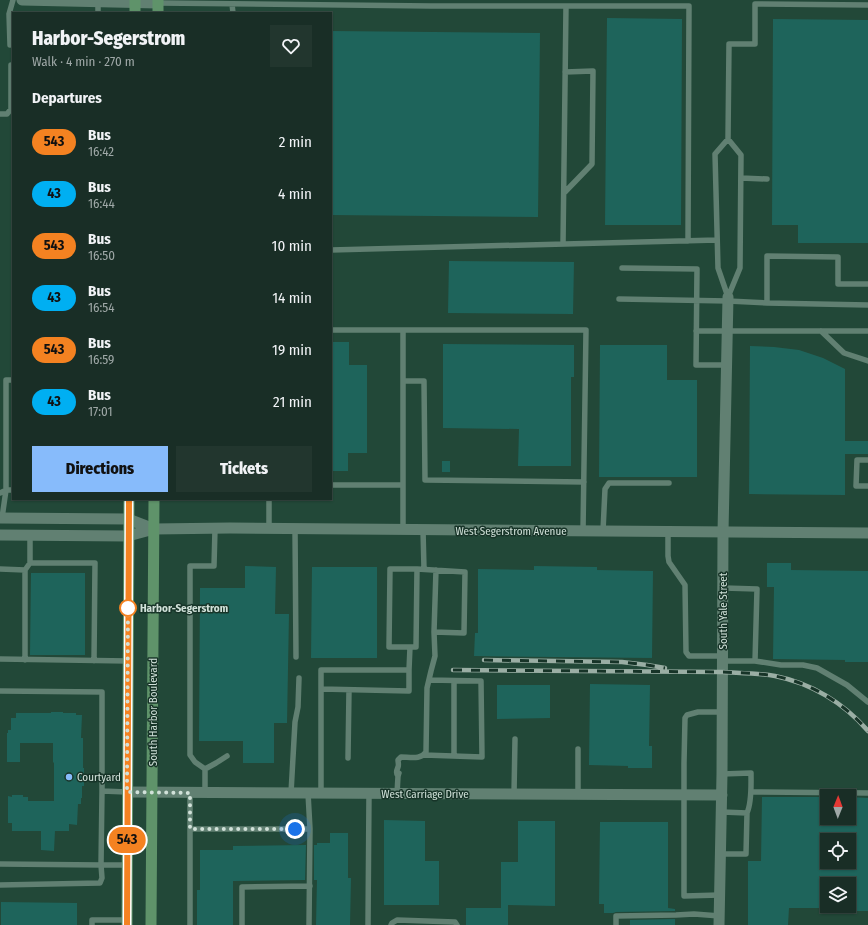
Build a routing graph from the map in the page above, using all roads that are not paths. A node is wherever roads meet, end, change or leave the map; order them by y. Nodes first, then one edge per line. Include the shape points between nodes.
1 (12, 0) edge
2 (22, 0) edge
3 (31, 0) edge
4 (98, 1) edge
5 (232, 4) junction
6 (135, 5) edge
7 (158, 5) edge
8 (868, 5) edge
9 (566, 6) junction
10 (98, 12) edge
11 (232, 12) edge
12 (10, 44) dead end
13 (11, 65) dead end
14 (565, 72) junction
15 (0, 114) edge
16 (728, 139) junction
17 (741, 178) junction
18 (767, 179) dead end
19 (564, 193) junction
20 (717, 240) junction
21 (688, 241) junction
22 (563, 244) junction
23 (332, 250) edge
24 (622, 268) dead end
25 (868, 284) edge
26 (618, 299) dead end
27 (728, 299) junction
28 (696, 301) junction
29 (767, 303) junction
30 (868, 304) edge
31 (332, 330) edge
32 (402, 330) junction
33 (696, 331) junction
34 (727, 331) junction
35 (821, 331) junction
36 (868, 331) edge
37 (868, 361) edge
38 (727, 365) junction
39 (3, 380) edge
40 (403, 381) junction
41 (868, 460) edge
42 (584, 482) junction
43 (669, 483) dead end
44 (332, 485) edge
45 (403, 485) junction
46 (868, 486) edge
47 (6, 490) junction
48 (12, 490) edge
49 (0, 493) edge
50 (129, 500) edge
51 (154, 500) edge
52 (269, 500) edge
53 (1, 518) edge
54 (128, 520) junction
55 (154, 529) junction
56 (215, 529) junction
57 (269, 529) junction
58 (295, 529) junction
59 (403, 530) junction
60 (423, 530) junction
61 (583, 531) junction
62 (604, 531) junction
63 (668, 532) junction
64 (724, 532) junction
65 (868, 533) edge
66 (0, 535) edge
67 (30, 536) junction
68 (128, 536) junction
69 (30, 563) junction
70 (0, 569) edge
71 (417, 569) junction
72 (424, 569) junction
73 (25, 570) junction
74 (436, 570) junction
75 (724, 588) junction
76 (434, 632) junction
77 (410, 647) junction
78 (296, 657) dead end
79 (723, 658) junction
80 (0, 659) edge
81 (25, 660) junction
82 (94, 661) junction
83 (128, 661) junction
84 (755, 661) junction
85 (409, 670) junction
86 (299, 678) dead end
87 (429, 680) junction
88 (454, 681) junction
89 (321, 689) junction
90 (349, 690) junction
91 (0, 691) edge
92 (868, 702) edge
93 (723, 712) junction
94 (515, 739) dead end
95 (578, 749) dead end
96 (424, 755) junction
97 (226, 756) dead end
98 (454, 756) junction
99 (348, 758) dead end
100 (205, 769) junction
101 (722, 774) junction
102 (102, 791) junction
103 (127, 792) junction
104 (750, 792) junction
105 (152, 793) junction
106 (190, 793) junction
107 (206, 793) junction
108 (291, 793) junction
109 (868, 793) edge
110 (308, 794) junction
111 (322, 794) junction
112 (369, 794) junction
113 (397, 794) junction
114 (514, 794) junction
115 (578, 795) junction
116 (684, 795) junction
117 (722, 795) junction
118 (722, 812) junction
119 (747, 813) junction
120 (190, 829) junction
121 (310, 829) junction
122 (721, 854) junction
123 (0, 864) edge
124 (101, 865) junction
125 (127, 866) junction
126 (0, 885) edge
127 (310, 886) junction
128 (720, 895) junction
129 (720, 920) edge
130 (127, 922) edge
131 (92, 925) edge
132 (152, 925) edge
133 (190, 925) edge
134 (242, 925) edge
135 (309, 925) edge
136 (368, 925) edge
137 (392, 925) edge
138 (457, 925) edge
139 (616, 925) edge

1 - 12 lane via 9,14
2 - 3 street
3 - 4 street
4 - 6 street
4 - 10 lane
5 - 7 lane
5 - 9 lane
5 - 11 lane
6 - 7 street
8 - 16 lane via 755,4 755,44 729,44
9 - 14 lane
9 - 21 lane via 689,6
13 - 15 lane via 11,109 7,114
14 - 19 lane
14 - 19 lane via 593,71 592,164
16 - 17 lane via 741,155
16 - 20 lane via 716,154
17 - 18 lane
17 - 27 lane via 740,268
19 - 22 lane
20 - 21 lane
20 - 27 lane via 718,268
21 - 22 lane
22 - 23 lane
24 - 28 lane via 697,268
25 - 29 lane via 838,284 838,257 767,256
26 - 28 lane
27 - 28 lane
27 - 29 lane
27 - 34 street, South Yale Street
28 - 33 lane
29 - 30 lane
31 - 32 lane
32 - 40 lane
32 - 42 lane via 586,330
33 - 34 lane
33 - 38 lane via 696,365
34 - 35 lane
34 - 38 street, South Yale Street
35 - 36 lane
35 - 37 lane via 844,353
38 - 64 street, South Yale Street
39 - 47 lane
40 - 42 lane via 424,381 425,480
40 - 45 lane
41 - 46 lane via 857,460 856,486
42 - 61 lane
43 - 62 lane via 609,483 605,489
44 - 45 lane
45 - 59 lane
47 - 48 lane
47 - 49 lane
47 - 53 lane
50 - 54 main road
51 - 55 main road, South Harbor Boulevard
52 - 57 lane
53 - 54 street, West Segerstrom Avenue
54 - 55 street, West Segerstrom Avenue
54 - 68 main road
55 - 56 street, West Segerstrom Avenue
55 - 68 street, West Segerstrom Avenue
55 - 105 main road, South Harbor Boulevard
56 - 57 street, West Segerstrom Avenue
56 - 100 lane via 214,566 190,566 190,755
57 - 58 street, West Segerstrom Avenue
58 - 59 street, West Segerstrom Avenue
58 - 78 lane
59 - 60 street, West Segerstrom Avenue
60 - 61 street, West Segerstrom Avenue
60 - 72 lane
61 - 62 street, West Segerstrom Avenue
62 - 63 street, West Segerstrom Avenue
63 - 64 street, West Segerstrom Avenue
63 - 79 lane via 669,562 685,585 686,652 689,656
64 - 65 street, West Segerstrom Avenue
64 - 75 street, South Yale Street
66 - 67 street, West Segerstrom Avenue
67 - 68 street, West Segerstrom Avenue
67 - 69 lane
68 - 83 main road
69 - 73 lane
69 - 82 lane via 95,564
70 - 73 lane
71 - 72 lane
71 - 77 lane via 416,647
71 - 77 lane via 390,569 389,647
72 - 74 lane
73 - 81 lane
74 - 76 lane
74 - 76 lane via 465,572 464,633
75 - 79 street, South Yale Street
75 - 84 lane via 757,589
76 - 87 lane via 435,656
77 - 85 lane
79 - 84 lane
79 - 93 street, South Yale Street
80 - 81 lane
81 - 82 lane
82 - 83 lane
83 - 103 main road
84 - 92 lane via 817,668 847,685
85 - 89 lane via 321,670
85 - 90 lane via 409,691
86 - 108 lane
87 - 88 lane
87 - 96 lane
88 - 98 lane
88 - 98 lane via 481,681 482,757
89 - 90 lane
89 - 111 lane
90 - 99 lane
91 - 102 lane via 102,692
93 - 101 street, South Yale Street
93 - 116 lane via 698,712 687,714 685,718
94 - 114 lane
95 - 115 lane
96 - 98 lane
96 - 113 lane via 401,757 398,760 400,770
97 - 100 lane
100 - 107 lane
101 - 104 lane via 751,773
101 - 117 street, South Yale Street
102 - 103 lane
102 - 124 lane
103 - 105 street, West Carriage Drive
103 - 125 main road
104 - 109 lane
104 - 119 lane
105 - 106 street, West Carriage Drive
105 - 132 main road, South Harbor Boulevard
106 - 107 street, West Carriage Drive
106 - 120 lane
107 - 108 street, West Carriage Drive
108 - 110 street, West Carriage Drive
110 - 111 street, West Carriage Drive
110 - 121 lane
111 - 112 street, West Carriage Drive
112 - 113 street, West Carriage Drive
112 - 136 lane
113 - 114 street, West Carriage Drive
114 - 115 street, West Carriage Drive
115 - 116 street, West Carriage Drive
116 - 117 street, West Carriage Drive
116 - 128 lane via 684,896
117 - 118 street, South Yale Street
118 - 119 lane
118 - 122 street, South Yale Street
119 - 122 lane via 746,854
120 - 121 lane
120 - 133 lane
121 - 127 lane
122 - 128 street, South Yale Street
123 - 124 lane
124 - 125 lane
124 - 126 lane via 100,883
125 - 130 main road
127 - 134 lane via 242,887
127 - 135 lane
128 - 129 street, South Yale Street
129 - 139 lane via 694,914 616,916
130 - 131 lane via 92,920
137 - 138 lane via 397,920 455,922

